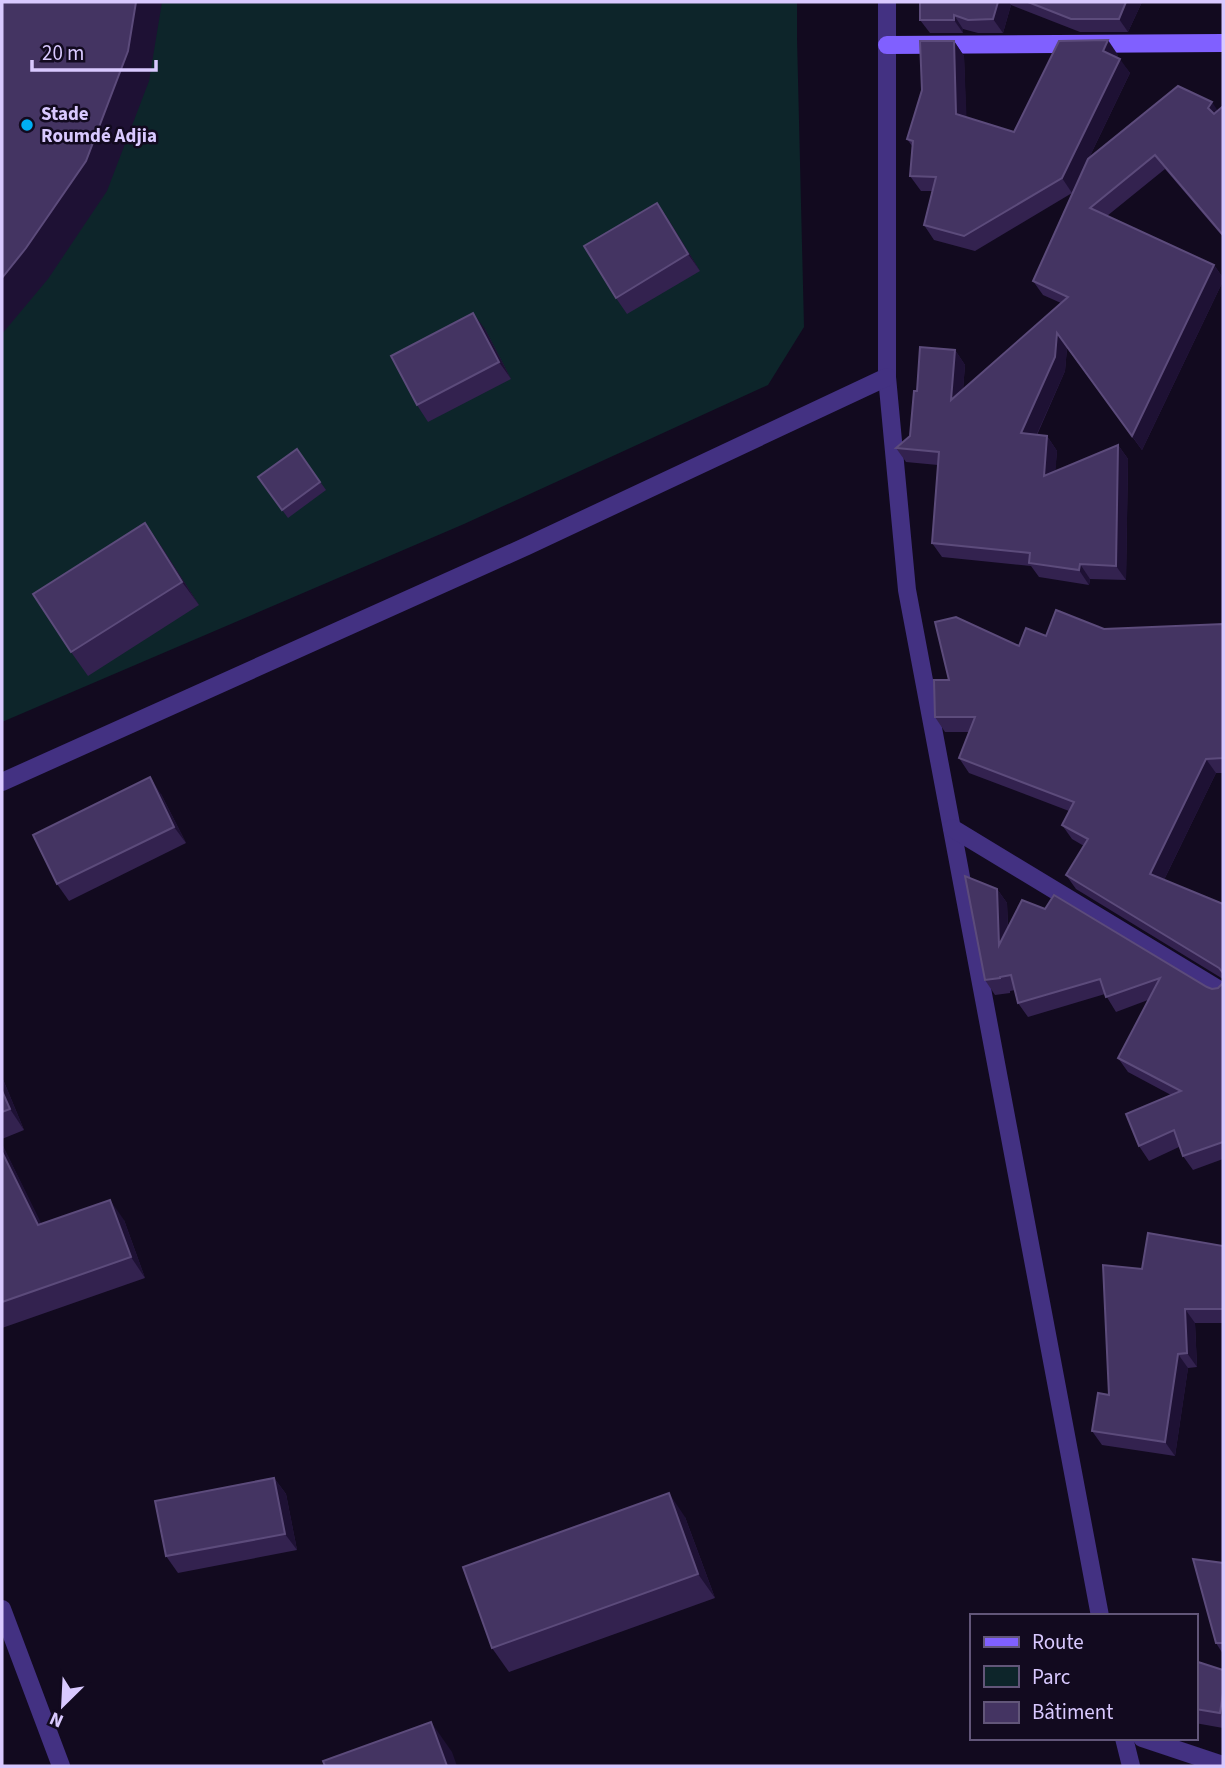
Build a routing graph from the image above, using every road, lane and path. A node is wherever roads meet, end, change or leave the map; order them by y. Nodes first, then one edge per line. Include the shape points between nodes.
1 (887, 2) edge
2 (1223, 43) edge
3 (887, 45) junction
4 (887, 377) junction
5 (2, 782) edge
6 (952, 828) junction
7 (1223, 992) edge
8 (2, 1609) edge
9 (1100, 1614) edge
10 (1124, 1740) edge
11 (1148, 1740) edge
12 (1223, 1765) edge
13 (61, 1766) edge
14 (1131, 1766) edge

1 - 3 street
2 - 3 street
3 - 4 street
4 - 5 street
4 - 6 street via 907,590
6 - 7 street
6 - 9 street
8 - 13 street
10 - 14 street
11 - 12 street

